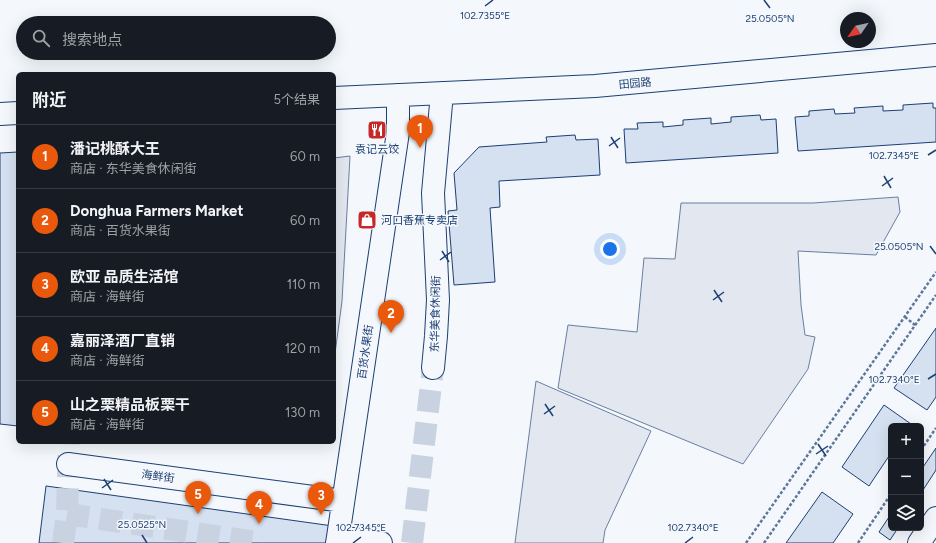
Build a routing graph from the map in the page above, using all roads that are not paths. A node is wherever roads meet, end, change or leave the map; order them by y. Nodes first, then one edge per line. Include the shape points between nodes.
1 (936, 55) edge
2 (442, 93) junction
3 (398, 95) junction
4 (336, 98) edge
5 (16, 113) edge
6 (0, 114) edge
7 (433, 368) tunnel mouth
8 (68, 464) dead end
9 (343, 501) junction
10 (936, 518) edge
11 (338, 540) edge
12 (381, 543) edge
13 (919, 543) edge

1 - 2 street, 田园路 via 594,86
2 - 3 street, 田园路
2 - 7 street, 东华美食休闲街 via 433,193 438,300
3 - 4 street, 田园路
3 - 9 street, 百货水果街 via 398,132
5 - 6 street
8 - 9 street, 海鲜街
9 - 11 street, 百货水果街
10 - 13 street
11 - 12 street

